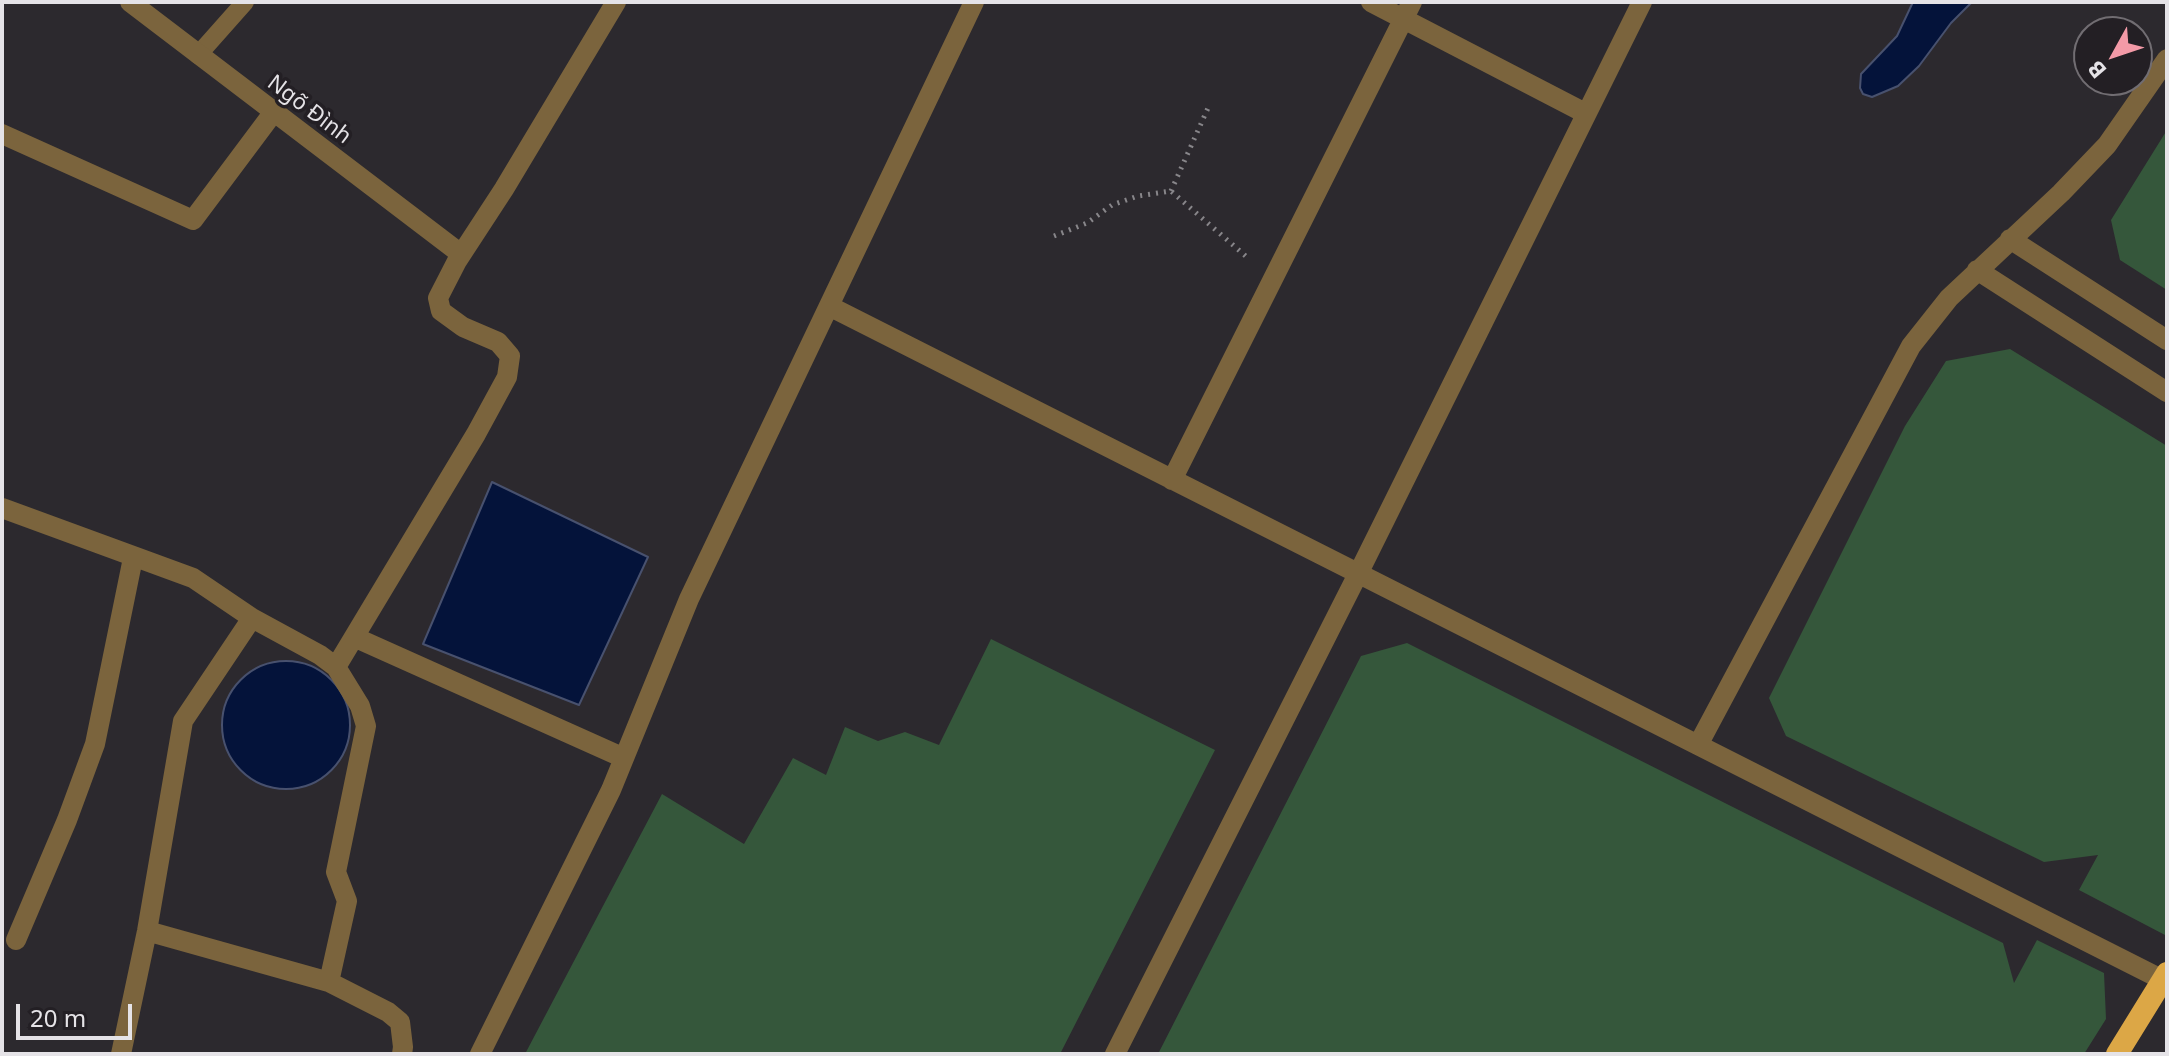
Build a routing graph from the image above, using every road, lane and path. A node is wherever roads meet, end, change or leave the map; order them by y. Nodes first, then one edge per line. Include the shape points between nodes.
1 (130, 2) edge
2 (245, 2) edge
3 (616, 2) edge
4 (974, 2) edge
5 (1371, 2) edge
6 (1642, 2) edge
7 (1408, 10) edge
8 (198, 55) junction
9 (2167, 59) edge
10 (1208, 108) dead end
11 (273, 113) junction
12 (1585, 113) junction
13 (2, 134) edge
14 (1171, 191) junction
15 (1054, 236) dead end
16 (2010, 239) junction
17 (461, 254) junction
18 (1256, 263) dead end
19 (1977, 270) junction
20 (829, 306) junction
21 (2167, 340) edge
22 (2167, 392) edge
23 (1172, 480) junction
24 (2, 508) edge
25 (133, 558) junction
26 (1358, 574) junction
27 (252, 618) junction
28 (354, 637) junction
29 (336, 667) junction
30 (1698, 745) junction
31 (624, 758) junction
32 (147, 931) junction
33 (16, 940) dead end
34 (2165, 976) edge
35 (329, 982) junction
36 (407, 1052) edge
37 (121, 1054) edge
38 (480, 1054) edge
39 (1115, 1054) edge
40 (2117, 1054) edge

1 - 8 street, Ngõ Đình
2 - 8 lane
3 - 17 street
4 - 20 street
5 - 7 street
6 - 12 street
7 - 12 street
7 - 23 street
8 - 11 street, Ngõ Đình
9 - 16 street via 2107,145
10 - 14 path
11 - 13 street via 193,220
11 - 17 street, Ngõ Đình
12 - 26 street
14 - 15 path via 1112,205 1087,223
14 - 18 path
16 - 19 street
16 - 21 street
17 - 28 street via 438,298 441,311 498,342 510,356 507,377
19 - 22 street
19 - 30 street via 1911,346
20 - 23 street
20 - 31 street via 689,599
23 - 26 street
24 - 25 street
25 - 27 street via 193,578
25 - 33 street via 95,744
26 - 30 street
26 - 39 street
27 - 29 street
27 - 32 street via 183,721
28 - 29 street
28 - 31 street
29 - 35 street via 366,726 336,872 347,901
30 - 34 street
31 - 38 street
32 - 35 street
32 - 37 street
34 - 40 highway
35 - 36 street via 400,1022

